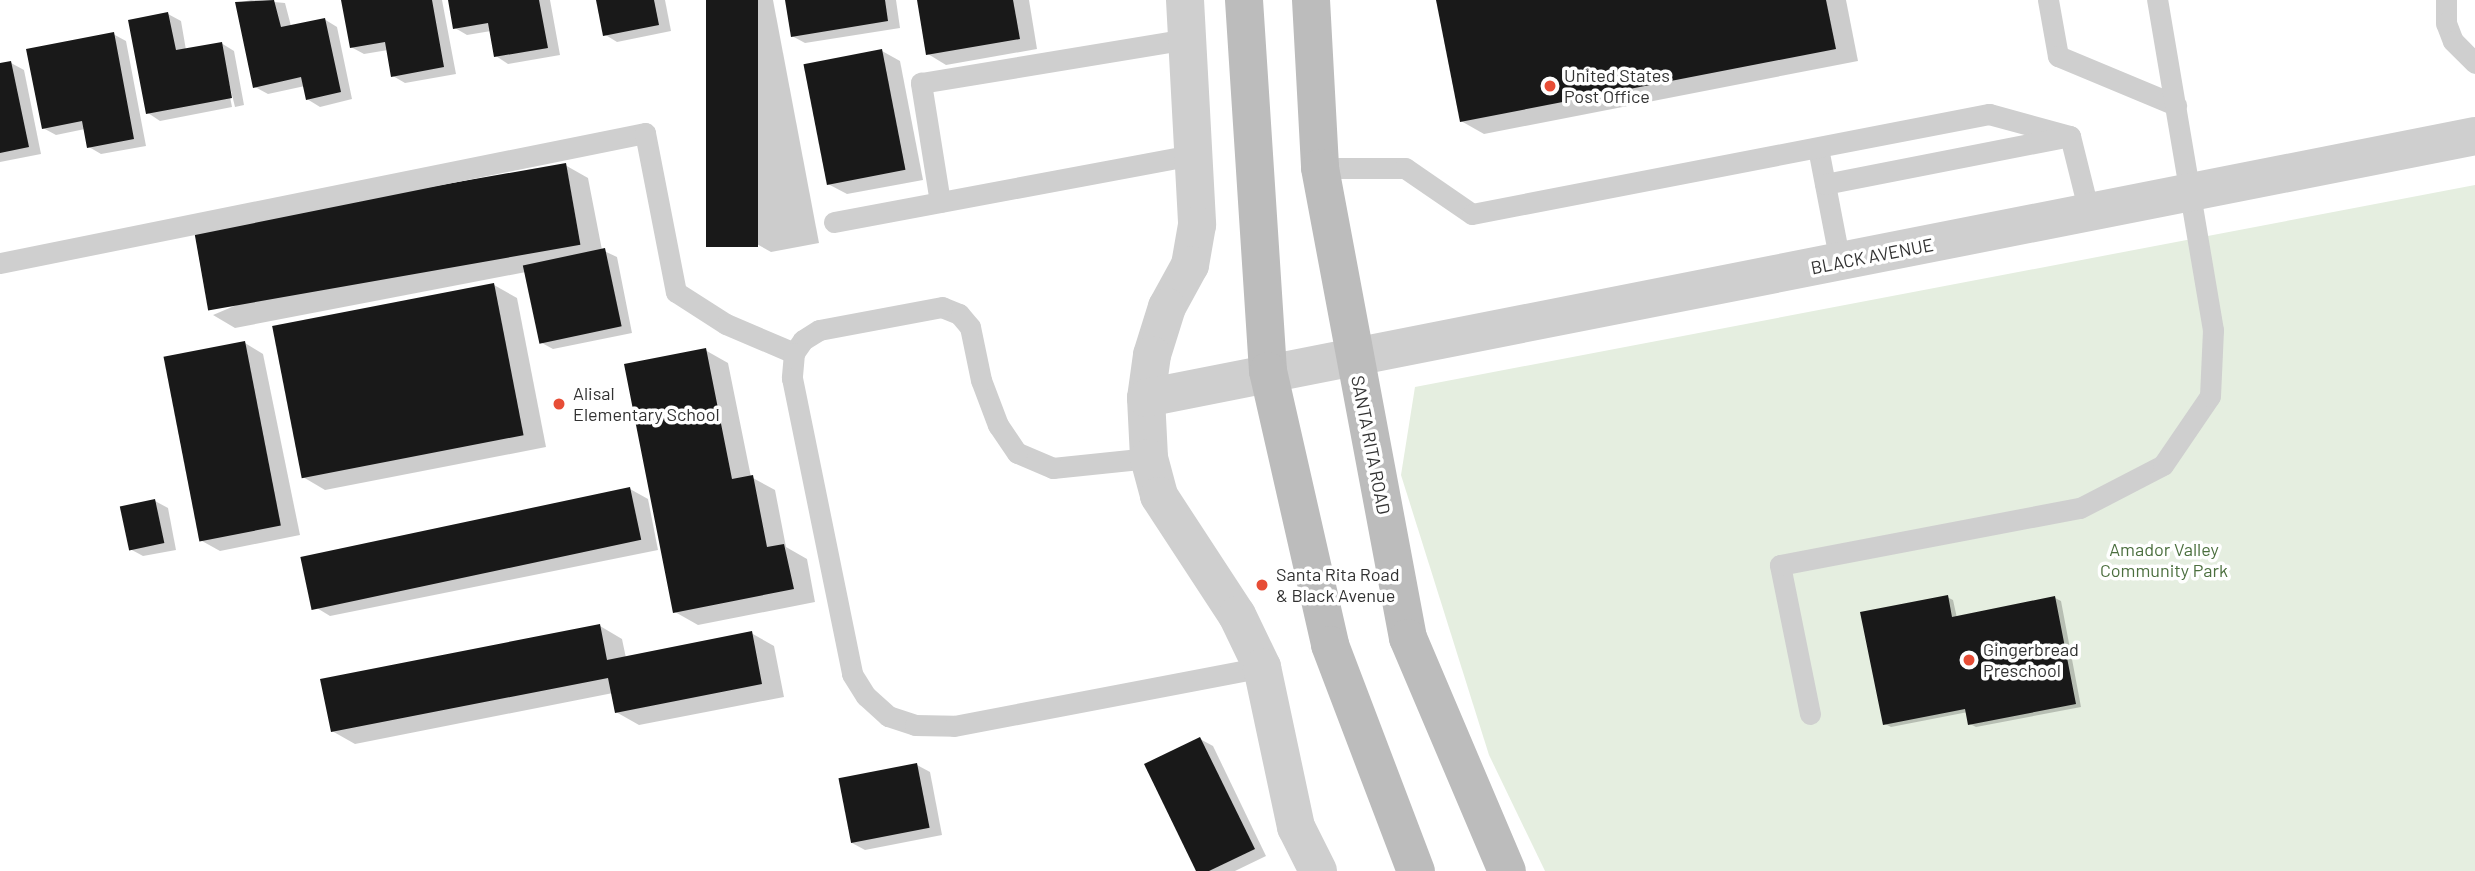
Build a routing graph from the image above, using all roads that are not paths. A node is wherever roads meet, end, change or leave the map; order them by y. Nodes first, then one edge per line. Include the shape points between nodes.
1 (1185, 0) edge
2 (1244, 0) edge
3 (1311, 0) edge
4 (2048, 0) edge
5 (2157, 0) edge
6 (2446, 0) edge
7 (1186, 38) junction
8 (2475, 63) edge
9 (2176, 105) junction
10 (2070, 136) junction
11 (2475, 136) edge
12 (1818, 148) junction
13 (1193, 155) junction
14 (1320, 168) junction
15 (1825, 184) junction
16 (2192, 192) junction
17 (940, 202) junction
18 (2089, 212) junction
19 (834, 222) dead end
20 (1840, 262) junction
21 (0, 263) edge
22 (794, 353) junction
23 (1355, 359) junction
24 (1268, 372) junction
25 (1146, 398) junction
26 (1149, 458) junction
27 (1262, 667) junction
28 (1810, 714) dead end
29 (1318, 871) edge
30 (1416, 871) edge
31 (1507, 871) edge

1 - 7 street
2 - 24 main road
3 - 14 main road, SANTA RITA ROAD
4 - 9 lane via 2058,56
5 - 9 lane
6 - 8 lane via 2446,23 2453,41
7 - 13 street
7 - 17 lane via 921,83
9 - 16 lane
10 - 12 lane via 1989,114
10 - 15 lane
10 - 18 lane
11 - 16 street, BLACK AVENUE
12 - 14 lane via 1472,214 1405,167
12 - 15 lane
13 - 17 lane
13 - 25 street via 1197,225 1190,265 1167,307 1152,355
14 - 23 main road, SANTA RITA ROAD
15 - 20 lane
16 - 18 street, BLACK AVENUE
16 - 28 lane via 2213,330 2210,396 2163,465 2080,508 1780,565
17 - 19 lane
18 - 20 street, BLACK AVENUE
20 - 23 street, BLACK AVENUE
21 - 22 lane via 645,133 676,292 726,324
22 - 26 lane via 819,330 942,306 959,314 970,327 994,414 1017,453 1053,468
22 - 27 lane via 792,378 852,674 866,696 888,716 915,725 954,726
23 - 24 street, BLACK AVENUE
23 - 31 main road, SANTA RITA ROAD via 1408,638
24 - 25 street, BLACK AVENUE
24 - 30 main road via 1330,645
25 - 26 street
26 - 27 street via 1159,496 1237,615
27 - 29 street via 1296,827

